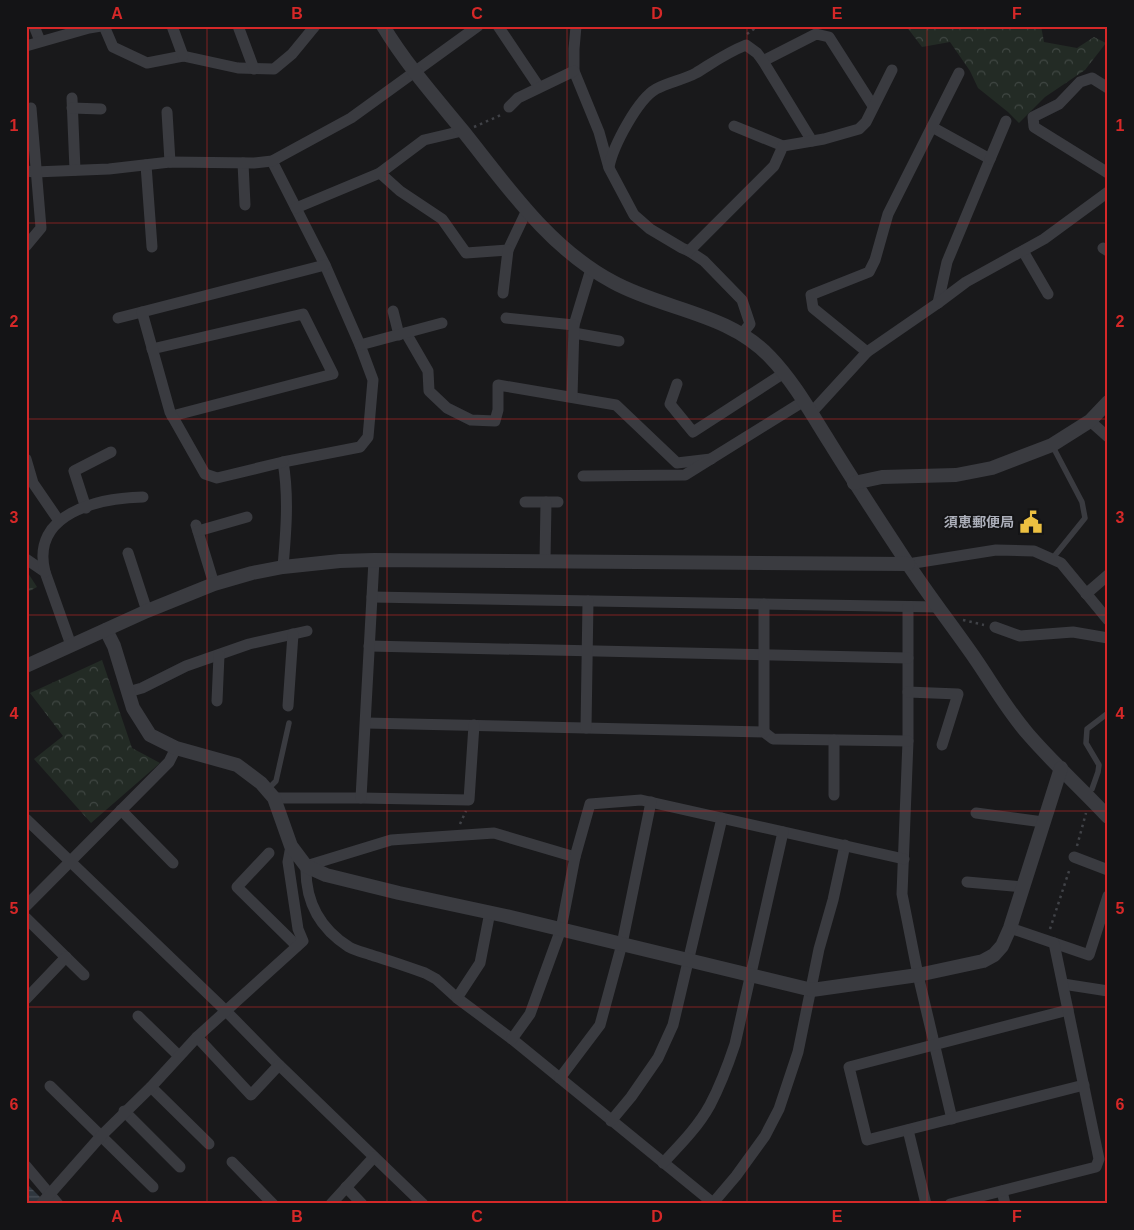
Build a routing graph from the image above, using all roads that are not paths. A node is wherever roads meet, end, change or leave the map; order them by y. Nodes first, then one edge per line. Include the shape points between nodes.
1 (34, 26) edge
2 (102, 26) edge
3 (172, 26) edge
4 (238, 26) edge
5 (383, 26) edge
6 (478, 26) edge
7 (498, 26) edge
8 (576, 26) edge
9 (309, 29) edge
10 (40, 41) junction
11 (26, 46) edge
12 (183, 56) junction
13 (763, 61) junction
14 (254, 69) junction
15 (892, 70) dead end
16 (574, 71) junction
17 (414, 72) junction
18 (959, 73) dead end
19 (539, 87) junction
20 (1108, 88) edge
21 (873, 106) junction
22 (509, 107) road end
23 (31, 108) dead end
24 (100, 109) dead end
25 (167, 112) dead end
26 (1006, 121) dead end
27 (734, 126) dead end
28 (932, 127) junction
29 (462, 131) junction
30 (812, 141) junction
31 (783, 146) junction
32 (990, 159) junction
33 (272, 161) junction
34 (170, 162) junction
35 (243, 163) junction
36 (146, 165) junction
37 (608, 168) junction
38 (75, 170) junction
39 (31, 171) edge
40 (380, 172) junction
41 (1108, 173) edge
42 (1108, 192) edge
43 (245, 205) dead end
44 (296, 208) junction
45 (527, 210) junction
46 (26, 246) edge
47 (152, 247) dead end
48 (508, 250) junction
49 (690, 251) junction
50 (1023, 251) junction
51 (325, 265) junction
52 (590, 268) junction
53 (503, 294) dead end
54 (1048, 294) dead end
55 (938, 303) junction
56 (393, 311) dead end
57 (142, 312) junction
58 (118, 318) dead end
59 (506, 318) dead end
60 (442, 323) dead end
61 (574, 329) junction
62 (403, 334) junction
63 (742, 334) junction
64 (619, 341) dead end
65 (360, 345) junction
66 (152, 349) junction
67 (867, 352) junction
68 (784, 373) junction
69 (678, 384) dead end
70 (572, 397) junction
71 (1108, 402) edge
72 (808, 407) junction
73 (172, 416) junction
74 (1090, 421) junction
75 (1108, 437) edge
76 (1052, 445) junction
77 (111, 452) dead end
78 (711, 459) junction
79 (26, 460) edge
80 (283, 462) junction
81 (583, 476) dead end
82 (854, 483) junction
83 (143, 497) dead end
84 (525, 502) dead end
85 (86, 508) junction
86 (247, 517) dead end
87 (59, 521) junction
88 (128, 553) dead end
89 (26, 559) edge
90 (1052, 559) junction
91 (374, 560) junction
92 (545, 561) junction
93 (908, 564) junction
94 (283, 567) junction
95 (45, 572) junction
96 (1108, 576) edge
97 (214, 584) junction
98 (1086, 594) junction
99 (372, 597) junction
100 (588, 601) junction
101 (764, 604) junction
102 (908, 607) junction
103 (147, 611) junction
104 (943, 612) junction
105 (1108, 620) edge
106 (995, 627) road end
107 (106, 630) junction
108 (307, 631) dead end
109 (293, 634) junction
110 (1108, 638) edge
111 (71, 646) junction
112 (370, 646) junction
113 (588, 651) junction
114 (219, 655) junction
115 (764, 655) junction
116 (908, 658) junction
117 (26, 666) edge
118 (128, 692) junction
119 (908, 692) junction
120 (217, 701) dead end
121 (288, 706) dead end
122 (1108, 713) edge
123 (289, 723) dead end
124 (366, 723) junction
125 (474, 725) junction
126 (586, 728) junction
127 (764, 732) junction
128 (834, 740) junction
129 (908, 741) junction
130 (942, 745) dead end
131 (176, 748) junction
132 (1061, 768) junction
133 (270, 794) junction
134 (1086, 794) junction
135 (834, 795) dead end
136 (361, 798) junction
137 (651, 802) junction
138 (121, 810) junction
139 (976, 814) dead end
140 (1108, 817) edge
141 (722, 818) junction
142 (26, 819) edge
143 (1043, 822) junction
144 (783, 832) junction
145 (291, 846) junction
146 (845, 846) junction
147 (269, 853) dead end
148 (574, 857) junction
149 (1074, 858) road end
150 (904, 859) junction
151 (71, 862) junction
152 (172, 863) dead end
153 (306, 866) junction
154 (1108, 870) edge
155 (967, 882) dead end
156 (1023, 887) junction
157 (1108, 896) edge
158 (26, 906) edge
159 (490, 912) junction
160 (26, 918) edge
161 (1010, 928) junction
162 (561, 929) junction
163 (1050, 942) junction
164 (622, 944) junction
165 (298, 946) junction
166 (66, 957) junction
167 (687, 960) junction
168 (84, 975) dead end
169 (750, 975) junction
170 (918, 975) junction
171 (1062, 984) junction
172 (812, 990) junction
173 (1108, 991) edge
174 (457, 998) junction
175 (26, 999) edge
176 (1068, 1010) junction
177 (226, 1011) junction
178 (138, 1016) dead end
179 (197, 1037) junction
180 (512, 1039) junction
181 (934, 1044) junction
182 (179, 1056) junction
183 (279, 1065) junction
184 (560, 1078) junction
185 (1084, 1085) junction
186 (50, 1086) dead end
187 (151, 1087) junction
188 (124, 1111) junction
189 (952, 1119) junction
190 (611, 1121) junction
191 (908, 1130) junction
192 (101, 1136) junction
193 (209, 1144) dead end
194 (374, 1157) junction
195 (232, 1162) dead end
196 (663, 1163) junction
197 (26, 1166) edge
198 (180, 1167) dead end
199 (153, 1187) dead end
200 (346, 1187) junction
201 (1002, 1192) junction
202 (45, 1199) edge
203 (58, 1204) edge
204 (273, 1204) edge
205 (331, 1204) edge
206 (362, 1204) edge
207 (423, 1204) edge
208 (926, 1204) edge
209 (950, 1204) edge
210 (1005, 1204) edge

1 - 10 street
2 - 10 street
2 - 12 street via 113,47 147,63
3 - 12 street
4 - 14 street
5 - 17 street
6 - 17 street
7 - 19 street
8 - 16 street
9 - 14 street via 292,54 274,69
10 - 11 street
12 - 14 street
13 - 21 street via 816,34 829,37
13 - 30 street
13 - 37 street via 746,45 694,74 656,89 647,96 620,136
15 - 21 street
16 - 19 street
16 - 37 street via 599,132
17 - 29 street
17 - 33 street via 352,118
18 - 28 street
19 - 22 street
20 - 41 street via 1092,78 1080,82 1059,104 1034,118 1034,127
21 - 30 street via 859,130
23 - 39 street
24 - 38 street via 72,103
25 - 34 street
26 - 32 street
27 - 31 street
28 - 32 street
28 - 67 street via 888,214 869,272 811,295 813,308
29 - 40 street via 424,140
29 - 45 street
30 - 31 street
31 - 49 street via 774,166
32 - 55 street via 947,262
33 - 35 street
33 - 44 street
34 - 35 street
34 - 36 street
35 - 43 street
36 - 38 street
36 - 47 street
37 - 49 street via 634,215 650,229
38 - 39 street
39 - 46 street via 40,228
40 - 44 street
40 - 48 street via 400,191 442,219 466,253
42 - 50 street
44 - 51 street
45 - 48 street
45 - 52 street via 555,240
48 - 53 street
49 - 63 street via 742,300 750,324
50 - 54 street
50 - 55 street via 966,282
51 - 57 street
51 - 65 street
52 - 61 street
52 - 63 street via 630,291
55 - 67 street
56 - 62 street
57 - 58 street
57 - 66 street
59 - 61 street
60 - 62 street
61 - 64 street
61 - 70 street
62 - 65 street
62 - 70 street via 428,371 429,391 447,408 471,420 495,420 498,385
63 - 68 street via 753,340
65 - 80 street via 372,380 368,437 360,447
66 - 73 street
66 - 73 street via 304,314 333,374
67 - 72 street
68 - 69 street via 693,432 670,404
68 - 72 street
70 - 78 street via 616,405 677,463
71 - 74 street
72 - 78 street
72 - 82 street
73 - 80 street via 205,474 217,478
74 - 75 street
74 - 76 street
76 - 82 street via 992,468 956,475 882,477
76 - 90 lane via 1082,502 1085,518
77 - 85 street via 74,472
78 - 81 street via 685,475
79 - 87 street via 33,483
80 - 94 street via 286,534
82 - 93 street
83 - 85 street via 109,500
84 - 92 street via 552,502
85 - 87 street
86 - 97 street via 197,528
87 - 95 street via 47,534 42,560
88 - 103 street
89 - 95 street
90 - 93 street via 1034,551 996,550
90 - 98 street via 1061,563
91 - 92 street
91 - 94 street
91 - 99 street
92 - 93 street
93 - 104 street
94 - 97 street
95 - 111 street
96 - 98 street
97 - 103 street
98 - 105 street
99 - 100 street
99 - 112 street
100 - 101 street
100 - 113 street
101 - 102 street
101 - 115 street
102 - 104 street
102 - 116 street
103 - 107 street
104 - 132 street via 1010,712
106 - 110 street via 1020,636 1073,632
107 - 111 street
107 - 118 street
108 - 109 street
109 - 114 street
109 - 121 street
111 - 117 street
112 - 113 street
112 - 124 street
113 - 115 street
113 - 126 street
114 - 118 street
114 - 120 street
115 - 116 street
115 - 127 street
116 - 119 street
118 - 131 street via 133,708 150,735
119 - 129 street
119 - 130 street via 958,694
122 - 134 lane via 1087,730 1086,743 1099,764 1092,789
123 - 133 lane
124 - 125 street
124 - 136 street
125 - 126 street
125 - 136 street via 469,800
126 - 127 street
127 - 128 street via 773,739
128 - 129 street
128 - 135 street
129 - 150 street
131 - 133 street via 237,765
131 - 138 street via 169,762
132 - 134 street
132 - 143 street
133 - 136 street
133 - 145 street
134 - 140 street
137 - 141 street
137 - 148 street via 590,804
137 - 164 street
138 - 151 street
138 - 152 street
139 - 143 street
141 - 144 street
141 - 167 street
142 - 151 street
143 - 156 street
144 - 146 street
144 - 169 street
145 - 153 street
145 - 165 street via 288,862 303,941
146 - 150 street
146 - 172 street
147 - 165 street via 237,887
148 - 153 street via 494,833 391,840
148 - 162 street
149 - 154 street
150 - 170 street via 902,894
151 - 158 street
151 - 177 street
153 - 159 street via 326,875
153 - 174 street via 305,882 311,904 331,933 350,948 425,973
155 - 156 street
156 - 161 street
157 - 163 street via 1089,955
159 - 162 street
159 - 174 street via 480,963
160 - 166 street
161 - 163 street
161 - 170 street via 1002,946 983,961
162 - 164 street
162 - 180 street via 530,1014
163 - 171 street
164 - 167 street
164 - 184 street via 600,1025
165 - 177 street
166 - 168 street
166 - 175 street
167 - 169 street
167 - 190 street via 673,1025 658,1058
169 - 172 street
169 - 196 street via 735,1044 724,1076 709,1107 687,1138
170 - 172 street
170 - 181 street
171 - 173 street
171 - 176 street
172 - 196 street via 798,1052 779,1109 765,1136 713,1203
174 - 180 street
176 - 181 street
176 - 185 street
177 - 179 street
177 - 183 street
178 - 182 street
179 - 182 street
179 - 183 street via 251,1095
180 - 184 street
181 - 189 street
181 - 191 street via 849,1067 867,1140
182 - 187 street
183 - 194 street
184 - 190 street
185 - 189 street
185 - 201 street via 1099,1159 1096,1167
186 - 192 street
187 - 188 street
187 - 193 street
188 - 192 street
188 - 198 street
189 - 191 street
190 - 196 street
191 - 208 street
192 - 199 street
192 - 202 street
194 - 200 street
194 - 207 street
195 - 204 street
197 - 202 street
200 - 205 street
200 - 206 street
201 - 209 street
201 - 210 street
202 - 203 street

